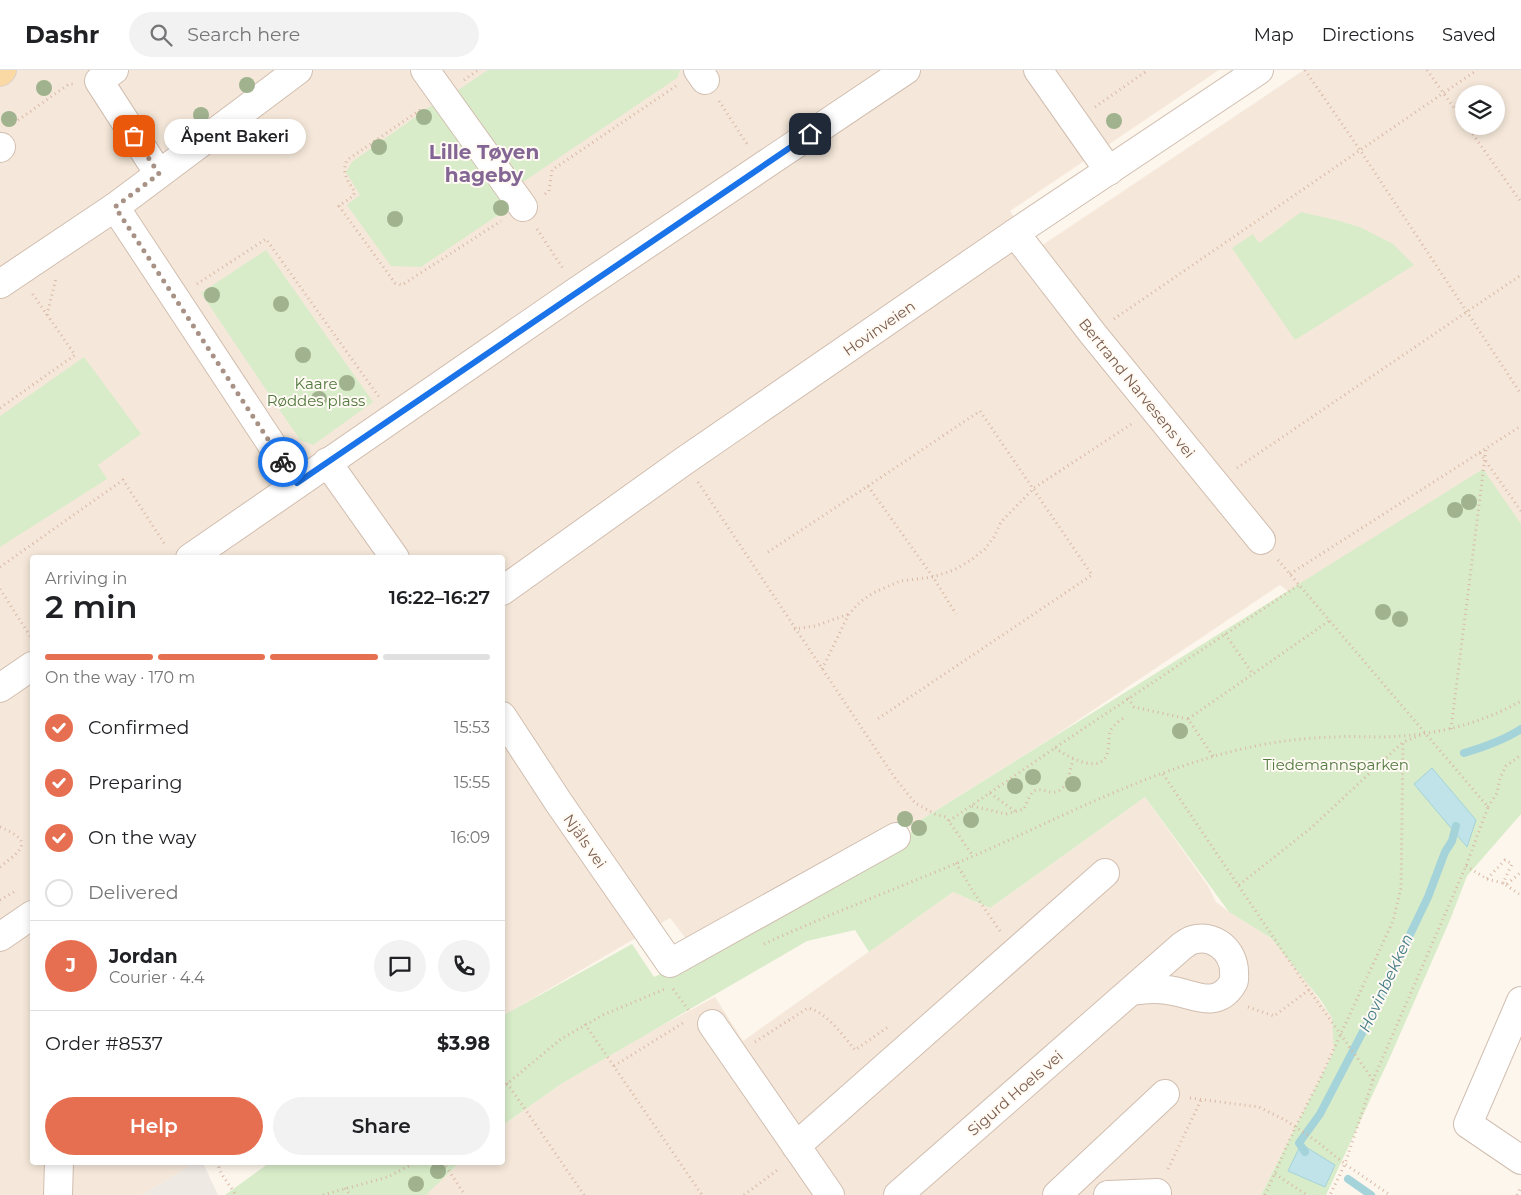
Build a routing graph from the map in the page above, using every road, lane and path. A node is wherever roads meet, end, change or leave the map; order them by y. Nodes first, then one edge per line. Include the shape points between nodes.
1 (298, 70) edge
2 (425, 70) edge
3 (478, 70) edge
4 (906, 70) edge
5 (1038, 70) edge
6 (1148, 70) edge
7 (1259, 70) edge
8 (1305, 70) edge
9 (1427, 70) edge
10 (1477, 70) edge
11 (107, 75) edge
12 (702, 75) edge
13 (1444, 93) junction
14 (443, 94) junction
15 (1094, 107) dead end
16 (1455, 109) edge
17 (1473, 135) edge
18 (0, 148) edge
19 (1360, 150) junction
20 (762, 166) junction
21 (1109, 171) junction
22 (159, 174) junction
23 (1521, 202) edge
24 (115, 207) junction
25 (523, 207) junction
26 (1015, 233) junction
27 (57, 273) dead end
28 (1521, 275) edge
29 (9, 278) edge
30 (192, 286) dead end
31 (578, 291) junction
32 (1466, 312) junction
33 (47, 315) junction
34 (1093, 334) junction
35 (1521, 394) edge
36 (0, 408) edge
37 (1154, 409) junction
38 (392, 418) junction
39 (1521, 426) edge
40 (1486, 449) junction
41 (1480, 453) junction
42 (1484, 459) junction
43 (684, 460) junction
44 (327, 462) junction
45 (1230, 472) dead end
46 (297, 483) junction
47 (868, 486) junction
48 (1034, 488) junction
49 (1521, 511) edge
50 (1261, 540) joint
51 (768, 552) dead end
52 (180, 554) edge
53 (393, 555) edge
54 (0, 567) edge
55 (1290, 574) junction
56 (933, 577) junction
57 (1299, 584) junction
58 (0, 589) edge
59 (505, 589) edge
60 (849, 614) junction
61 (956, 614) dead end
62 (1329, 621) junction
63 (794, 629) junction
64 (1225, 634) junction
65 (30, 637) edge
66 (30, 667) edge
67 (822, 670) junction
68 (1253, 674) junction
69 (0, 688) edge
70 (1128, 698) junction
71 (1521, 701) edge
72 (1125, 717) dead end
73 (1188, 719) junction
74 (876, 720) dead end
75 (505, 721) edge
76 (1451, 729) junction
77 (1426, 733) junction
78 (1403, 742) junction
79 (1055, 748) junction
80 (1521, 755) edge
81 (1213, 756) junction
82 (1073, 759) junction
83 (1163, 774) junction
84 (990, 793) junction
85 (971, 806) junction
86 (1488, 807) junction
87 (1016, 812) junction
88 (949, 821) junction
89 (0, 827) edge
90 (896, 837) dead end
91 (956, 863) dead end
92 (1466, 866) junction
93 (0, 867) edge
94 (1521, 872) edge
95 (1105, 874) dead end
96 (1487, 879) junction
97 (1504, 884) junction
98 (1239, 885) junction
99 (1520, 893) edge
100 (986, 911) dead end
101 (30, 916) edge
102 (0, 937) edge
103 (670, 975) junction
104 (1310, 990) junction
105 (1132, 991) junction
106 (1220, 996) junction
107 (1521, 1001) edge
108 (702, 1020) junction
109 (895, 1022) dead end
110 (586, 1024) dead end
111 (1341, 1035) junction
112 (734, 1055) junction
113 (614, 1066) junction
114 (1374, 1080) junction
115 (507, 1083) dead end
116 (1165, 1094) dead end
117 (1295, 1128) junction
118 (799, 1149) junction
119 (1521, 1160) edge
120 (1345, 1164) junction
121 (59, 1165) edge
122 (218, 1165) edge
123 (410, 1165) edge
124 (446, 1165) edge
125 (1275, 1174) junction
126 (1521, 1187) edge
127 (345, 1188) junction
128 (1157, 1192) joint
129 (58, 1195) edge
130 (236, 1195) edge
131 (323, 1195) edge
132 (350, 1195) edge
133 (465, 1195) edge
134 (584, 1195) edge
135 (702, 1195) edge
136 (744, 1195) edge
137 (830, 1195) edge
138 (898, 1195) edge
139 (1057, 1195) edge
140 (1108, 1195) edge
141 (1265, 1195) edge
142 (1307, 1195) edge
143 (1330, 1195) edge
144 (1390, 1195) edge
145 (1517, 1195) edge

1 - 22 street
2 - 14 street
3 - 14 path
4 - 20 street
5 - 21 street
6 - 15 path
7 - 21 street, Hovinveien
8 - 19 path
9 - 13 path
10 - 13 path
11 - 18 path via 69,84 10,126
11 - 22 street
12 - 20 path
12 - 25 path via 676,86 552,170 549,191
13 - 16 path
13 - 19 path
14 - 25 street
14 - 25 path via 347,160 344,173 355,192 339,206 395,283 402,285
17 - 23 path
19 - 32 path
19 - 34 path
20 - 31 street
21 - 26 street, Hovinveien
22 - 24 street
24 - 29 street
24 - 46 street
25 - 31 path
26 - 34 street, Bertrand Narvesens vei
26 - 43 street, Hovinveien
27 - 33 path
28 - 32 path
29 - 33 path
30 - 38 path via 266,239
31 - 38 street
32 - 35 path
32 - 45 path
33 - 36 path via 75,355
34 - 37 street, Bertrand Narvesens vei
37 - 48 path
37 - 50 street, Bertrand Narvesens vei
38 - 44 street
39 - 40 path
40 - 41 path
40 - 42 path
41 - 42 path
41 - 55 path
42 - 49 path
42 - 76 path
43 - 59 street, Hovinveien
43 - 63 path
44 - 46 street
44 - 53 street
46 - 52 street
47 - 48 path via 980,410
47 - 51 path
47 - 56 path
48 - 56 path via 1001,522 985,549 954,570
48 - 74 path via 1092,575
50 - 55 path
52 - 54 path via 123,480
55 - 57 path
56 - 60 path via 900,581 884,588 860,602
56 - 61 path
57 - 62 path
57 - 64 path
58 - 65 path
60 - 63 path via 815,626
60 - 67 path
62 - 68 path
62 - 77 path
63 - 67 path
64 - 68 path
64 - 70 path
66 - 69 street
67 - 88 path via 906,794 915,803
68 - 73 path
70 - 73 path via 1134,707
70 - 79 path
71 - 76 path
72 - 82 path via 1111,728 1108,750 1101,761 1094,764
73 - 81 path
75 - 103 street, Njåls vei
76 - 77 path
77 - 78 path
77 - 81 path via 1298,739
77 - 86 path
78 - 98 path via 1310,828
78 - 111 path via 1401,888 1393,921
79 - 82 path
79 - 84 path
80 - 86 path via 1506,766 1497,793
81 - 83 path
82 - 87 path via 1068,778 1060,791 1032,792 1024,809
83 - 88 path via 973,856
83 - 98 path
84 - 85 path
84 - 87 path
85 - 87 path via 1006,814
85 - 88 path
86 - 92 path
89 - 93 path via 15,833 21,845 19,852
90 - 103 street
91 - 100 path
92 - 96 path
92 - 114 path
94 - 97 path
95 - 118 street
96 - 97 path
96 - 97 path via 1505,860 1512,864
97 - 99 path
98 - 104 path
101 - 102 street
103 - 108 path
104 - 106 path via 1274,1016
104 - 111 path
105 - 106 street via 1151,988 1204,999
105 - 106 street, Sigurd Hoels vei via 1182,946 1201,939 1218,943 1228,950 1234,966 1234,982
105 - 138 street, Sigurd Hoels vei
107 - 119 street via 1468,1124
108 - 112 street
108 - 113 path
109 - 112 path via 855,1050 817,1010 808,1008
110 - 113 path
111 - 114 path
111 - 117 path
112 - 118 street
113 - 135 path
114 - 120 path
115 - 134 path
116 - 139 street
117 - 120 path
117 - 125 path
117 - 128 path via 1259,1107 1201,1100
118 - 136 path
118 - 137 street
120 - 143 path
120 - 144 path
121 - 129 street
122 - 130 path
123 - 127 path via 388,1177
124 - 133 path
125 - 141 path
125 - 142 path
126 - 145 path
127 - 131 path
127 - 132 path
128 - 140 street

